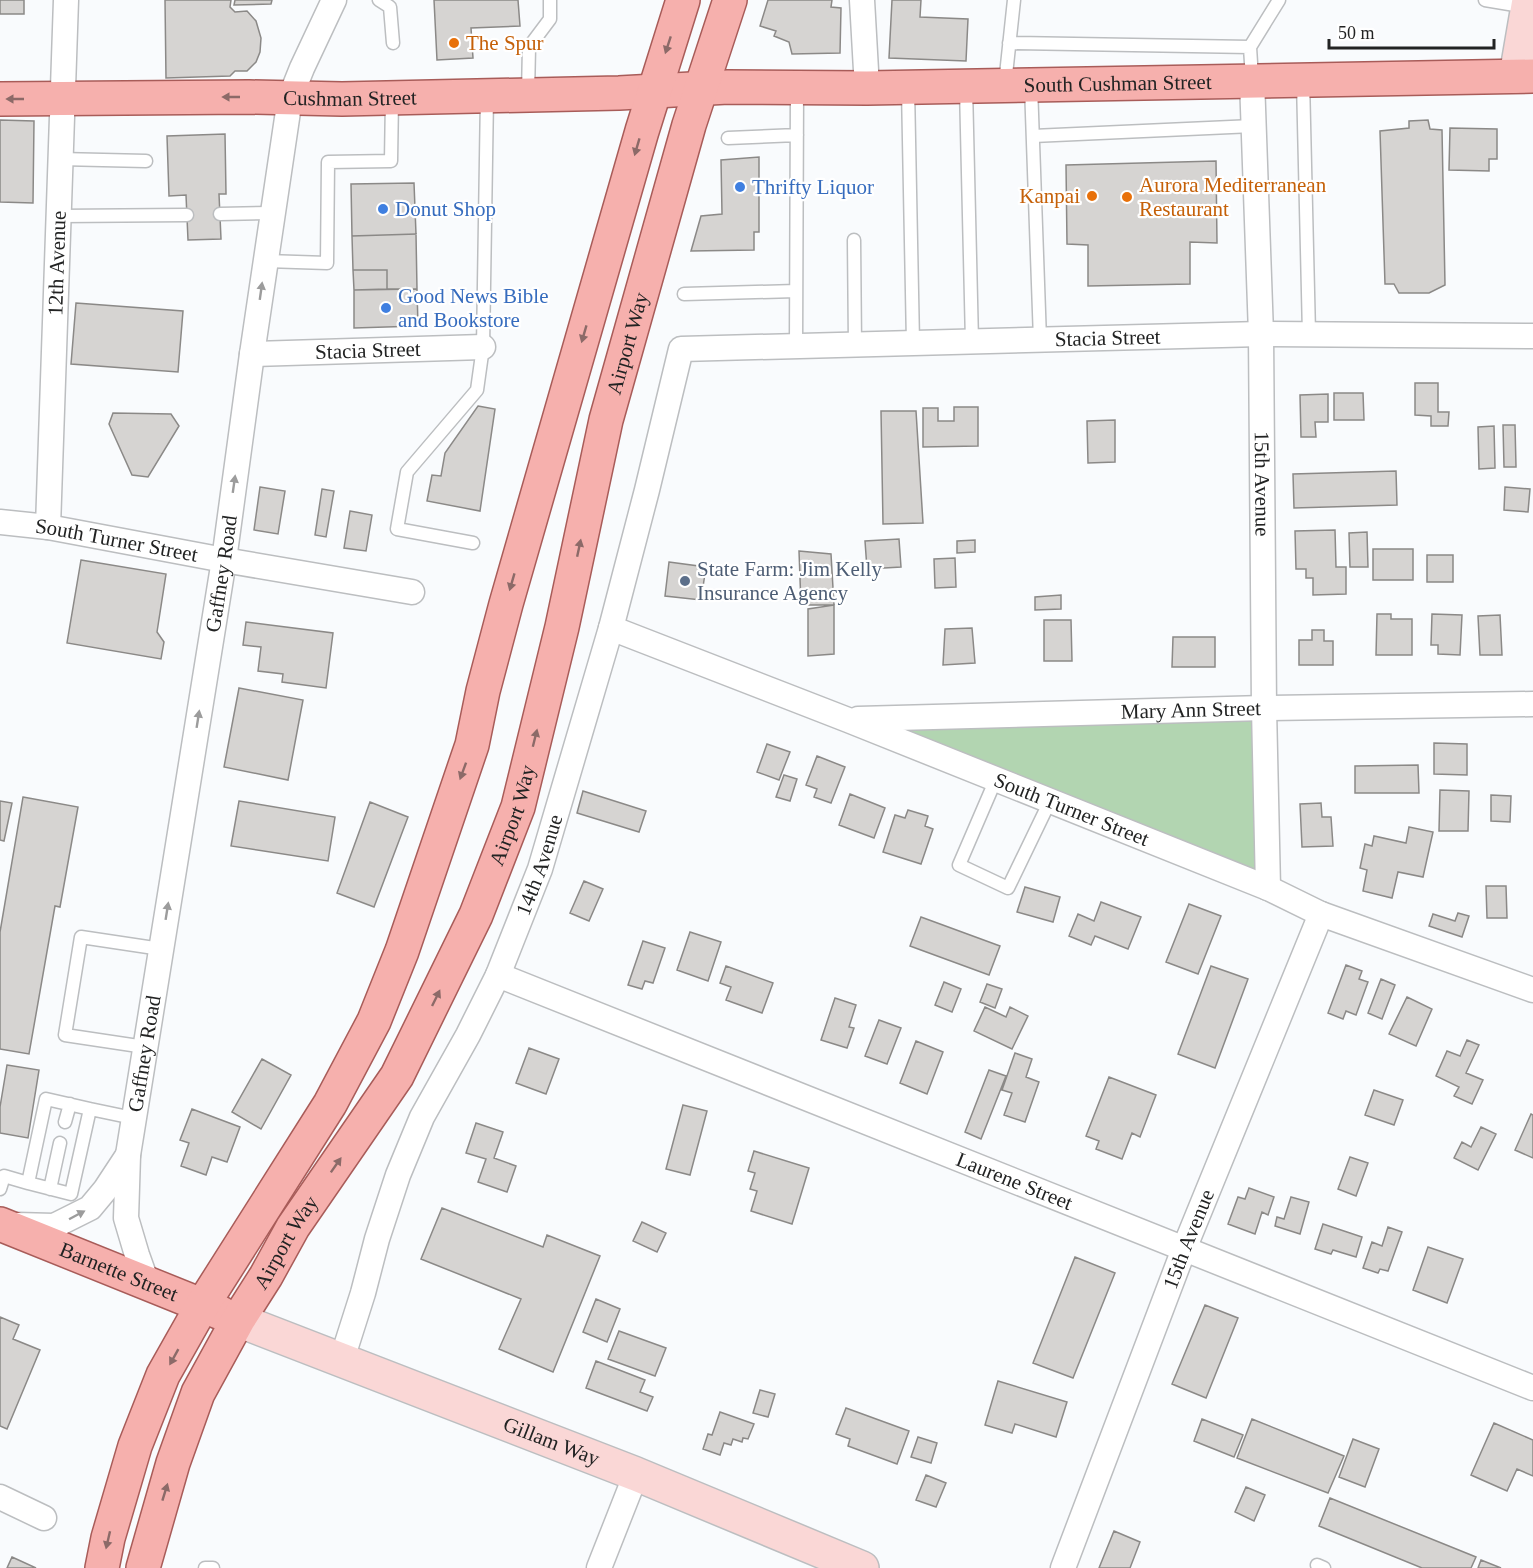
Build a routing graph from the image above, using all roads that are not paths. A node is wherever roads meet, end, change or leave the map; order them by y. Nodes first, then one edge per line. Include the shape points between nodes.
1 (66, 0) edge
2 (334, 0) edge
3 (380, 0) edge
4 (550, 0) edge
5 (683, 0) edge
6 (730, 0) edge
7 (862, 0) edge
8 (1014, 0) edge
9 (1279, 0) edge
10 (1485, 0) edge
11 (1528, 4) edge
12 (393, 43) dead end
13 (1010, 43) junction
14 (1250, 47) junction
15 (1524, 76) edge
16 (1303, 79) junction
17 (1252, 80) junction
18 (1018, 85) junction
19 (966, 86) junction
20 (797, 87) junction
21 (908, 87) junction
22 (867, 88) junction
23 (700, 89) junction
24 (654, 91) junction
25 (528, 95) junction
26 (487, 96) junction
27 (290, 98) junction
28 (392, 98) junction
29 (0, 99) edge
30 (63, 99) junction
31 (1253, 126) junction
32 (797, 135) junction
33 (1033, 136) junction
34 (728, 138) dead end
35 (60, 159) junction
36 (146, 161) dead end
37 (273, 213) junction
38 (220, 214) dead end
39 (187, 215) dead end
40 (59, 216) junction
41 (854, 240) dead end
42 (266, 261) junction
43 (796, 291) junction
44 (684, 294) dead end
45 (1261, 334) junction
46 (1309, 334) junction
47 (1533, 336) edge
48 (1040, 340) junction
49 (972, 342) junction
50 (913, 343) junction
51 (855, 345) junction
52 (796, 346) junction
53 (483, 347) junction
54 (681, 349) joint
55 (252, 354) junction
56 (0, 522) edge
57 (48, 527) junction
58 (473, 543) dead end
59 (224, 560) junction
60 (412, 592) dead end
61 (611, 628) junction
62 (1533, 704) edge
63 (1264, 708) junction
64 (848, 720) junction
65 (996, 779) junction
66 (1050, 801) junction
67 (1268, 888) junction
68 (1321, 914) junction
69 (161, 949) junction
70 (498, 975) junction
71 (1533, 990) edge
72 (145, 1047) junction
73 (70, 1104) junction
74 (90, 1109) junction
75 (134, 1118) junction
76 (65, 1122) dead end
77 (60, 1143) dead end
78 (128, 1155) junction
79 (28, 1183) junction
80 (0, 1189) edge
81 (50, 1189) junction
82 (0, 1224) edge
83 (1184, 1249) junction
84 (147, 1283) junction
85 (202, 1306) junction
86 (238, 1320) junction
87 (342, 1359) junction
88 (1533, 1388) edge
89 (636, 1474) junction
90 (0, 1497) edge
91 (44, 1518) dead end
92 (102, 1568) edge
93 (143, 1568) edge
94 (205, 1568) edge
95 (213, 1568) edge
96 (598, 1568) edge
97 (862, 1568) edge
98 (1063, 1568) edge

1 - 30 street, 12th Avenue
2 - 27 street, Gaffney Road
3 - 12 lane via 390,7
4 - 25 lane via 550,19 529,47
5 -> 24 main road, Airport Way
6 - 23 main road, Airport Way
7 - 22 street
8 - 13 lane
9 - 14 lane
10 - 11 lane
11 - 15 street
13 - 14 lane
13 - 18 lane
14 - 17 lane
15 - 16 main road, South Cushman Street
16 - 17 main road, South Cushman Street
16 - 46 lane
17 - 18 main road, South Cushman Street
17 - 31 street, 15th Avenue
18 - 19 main road, South Cushman Street
18 - 33 lane
19 - 21 main road, South Cushman Street
19 - 49 lane
20 - 22 main road, South Cushman Street
20 - 23 main road, South Cushman Street
20 - 32 lane
21 - 22 main road, South Cushman Street
21 - 50 lane
23 - 24 main road, Cushman Street
86 -> 23 main road, Airport Way via 293,1227 398,1076 476,915 518,807 606,420
24 - 25 main road, Cushman Street
24 -> 85 main road, Airport Way via 506,604 472,745 402,951 374,1021 330,1104
25 - 26 main road, Cushman Street
26 - 28 main road, Cushman Street
26 - 53 lane
27 - 28 main road, Cushman Street
27 -> 30 main road, Cushman Street
27 - 37 street, Gaffney Road
28 - 42 lane via 391,161 328,162 327,263
30 -> 29 main road, Cushman Street
30 - 35 street, 12th Avenue
31 - 33 lane
31 - 45 street, 15th Avenue
32 - 34 lane
32 - 43 lane
33 - 48 lane
35 - 36 lane
35 - 40 street, 12th Avenue
37 - 38 lane
37 - 42 street, Gaffney Road
39 - 40 lane
40 - 57 street, 12th Avenue
41 - 51 lane
55 -> 42 street, Gaffney Road
43 - 44 lane
43 - 52 lane
45 - 46 street, Stacia Street
45 - 48 street, Stacia Street
45 - 63 street, 15th Avenue
46 - 47 street, Stacia Street
48 - 49 street, Stacia Street
49 - 50 street, Stacia Street
50 - 51 street, Stacia Street
51 - 52 street, Stacia Street
52 - 54 street, Stacia Street
53 - 55 street, Stacia Street
53 - 58 lane via 477,390 407,472 397,529
54 - 61 street, 14th Avenue
59 -> 55 street, Gaffney Road
56 - 57 street, South Turner Street
57 - 59 street, South Turner Street
59 - 60 street, South Turner Street
69 -> 59 street, Gaffney Road
61 - 64 street, South Turner Street
61 - 70 street, 14th Avenue via 540,869
62 - 63 street, Mary Ann Street
63 - 64 street, Mary Ann Street
63 - 67 street, 15th Avenue
64 - 65 street, South Turner Street
65 - 66 street, South Turner Street
65 - 66 lane via 959,865 1008,888
66 - 67 street, South Turner Street
67 - 68 street, South Turner Street
68 - 71 street, South Turner Street
68 - 83 street, 15th Avenue
69 - 72 street, Gaffney Road
69 - 72 lane via 81,937 79,948 65,1035
70 - 83 street, Laurene Street
70 - 87 street, 14th Avenue via 422,1117 398,1175
72 - 75 street, Gaffney Road
73 - 74 lane
73 - 76 lane
73 - 79 lane via 46,1099
74 - 75 lane
74 - 81 lane via 71,1194
75 - 78 street, Gaffney Road
77 - 81 lane
82 -> 78 street, Gaffney Road via 54,1226 90,1208
78 - 84 street, Gaffney Road via 126,1218
79 - 80 lane via 4,1176
79 - 81 lane
82 - 84 main road, Barnette Street
83 - 88 street, Laurene Street
83 - 98 street, 15th Avenue
84 - 85 main road, Barnette Street
85 - 86 main road, Barnette Street
85 -> 92 main road, Airport Way via 164,1375 135,1446
86 - 87 street, Gillam Way
93 -> 86 main road, Airport Way via 198,1393
87 - 89 street, Gillam Way
89 - 96 street
89 - 97 street, Gillam Way
90 - 91 street
94 - 95 lane

